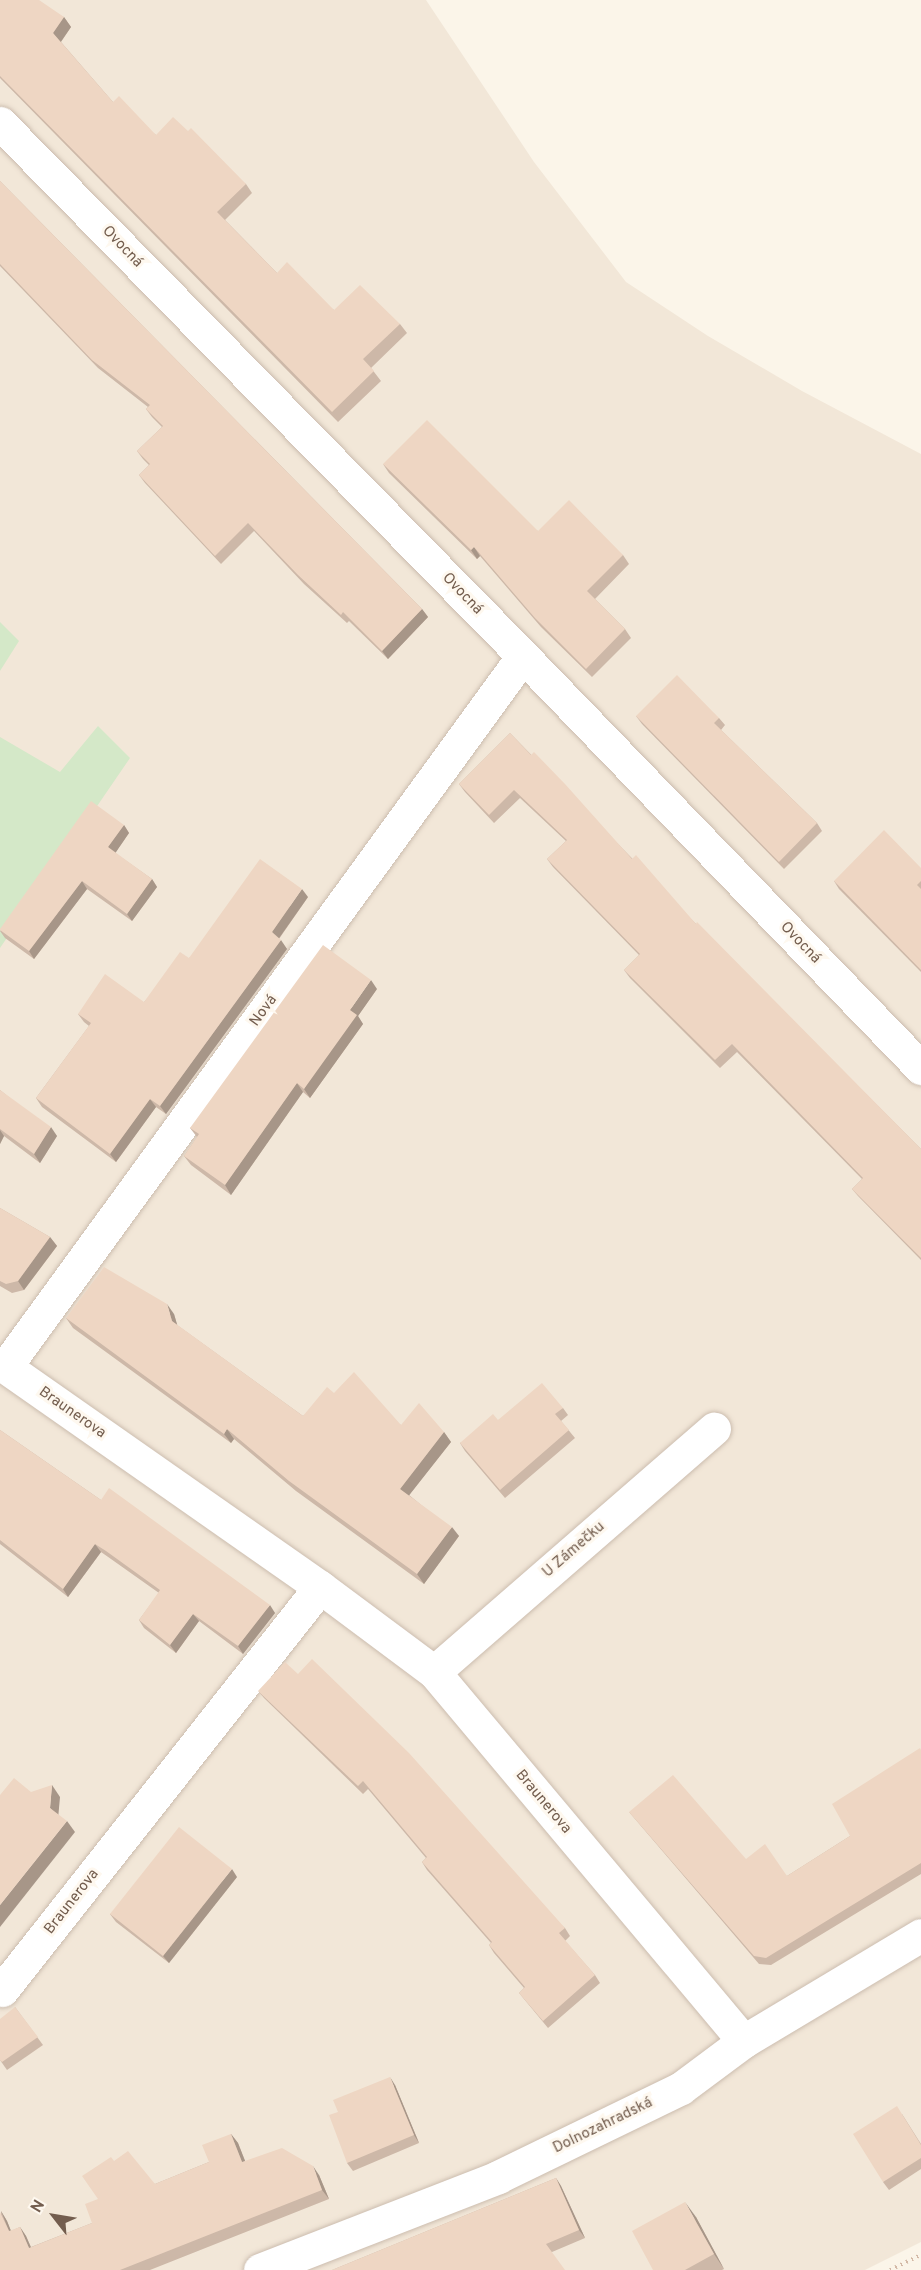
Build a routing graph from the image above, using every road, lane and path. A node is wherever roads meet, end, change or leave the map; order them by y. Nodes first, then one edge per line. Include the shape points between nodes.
1 (0, 123) edge
2 (523, 656) junction
3 (921, 1068) edge
4 (3, 1365) edge
5 (714, 1429) dead end
6 (320, 1587) junction
7 (434, 1672) junction
8 (921, 1935) edge
9 (3, 1990) dead end
10 (744, 2041) junction
11 (921, 2255) edge
12 (260, 2270) edge
13 (891, 2270) edge

1 - 2 street, Ovocná
2 - 3 street, Ovocná
2 - 4 street, Nová
4 - 6 street, Braunerova
5 - 7 street, U Zámečku
6 - 7 street, Braunerova
6 - 9 street, Braunerova
7 - 10 street, Braunerova
8 - 10 street, Dolnozahradská
10 - 12 street, Dolnozahradská via 681,2088 498,2177
11 - 13 path

